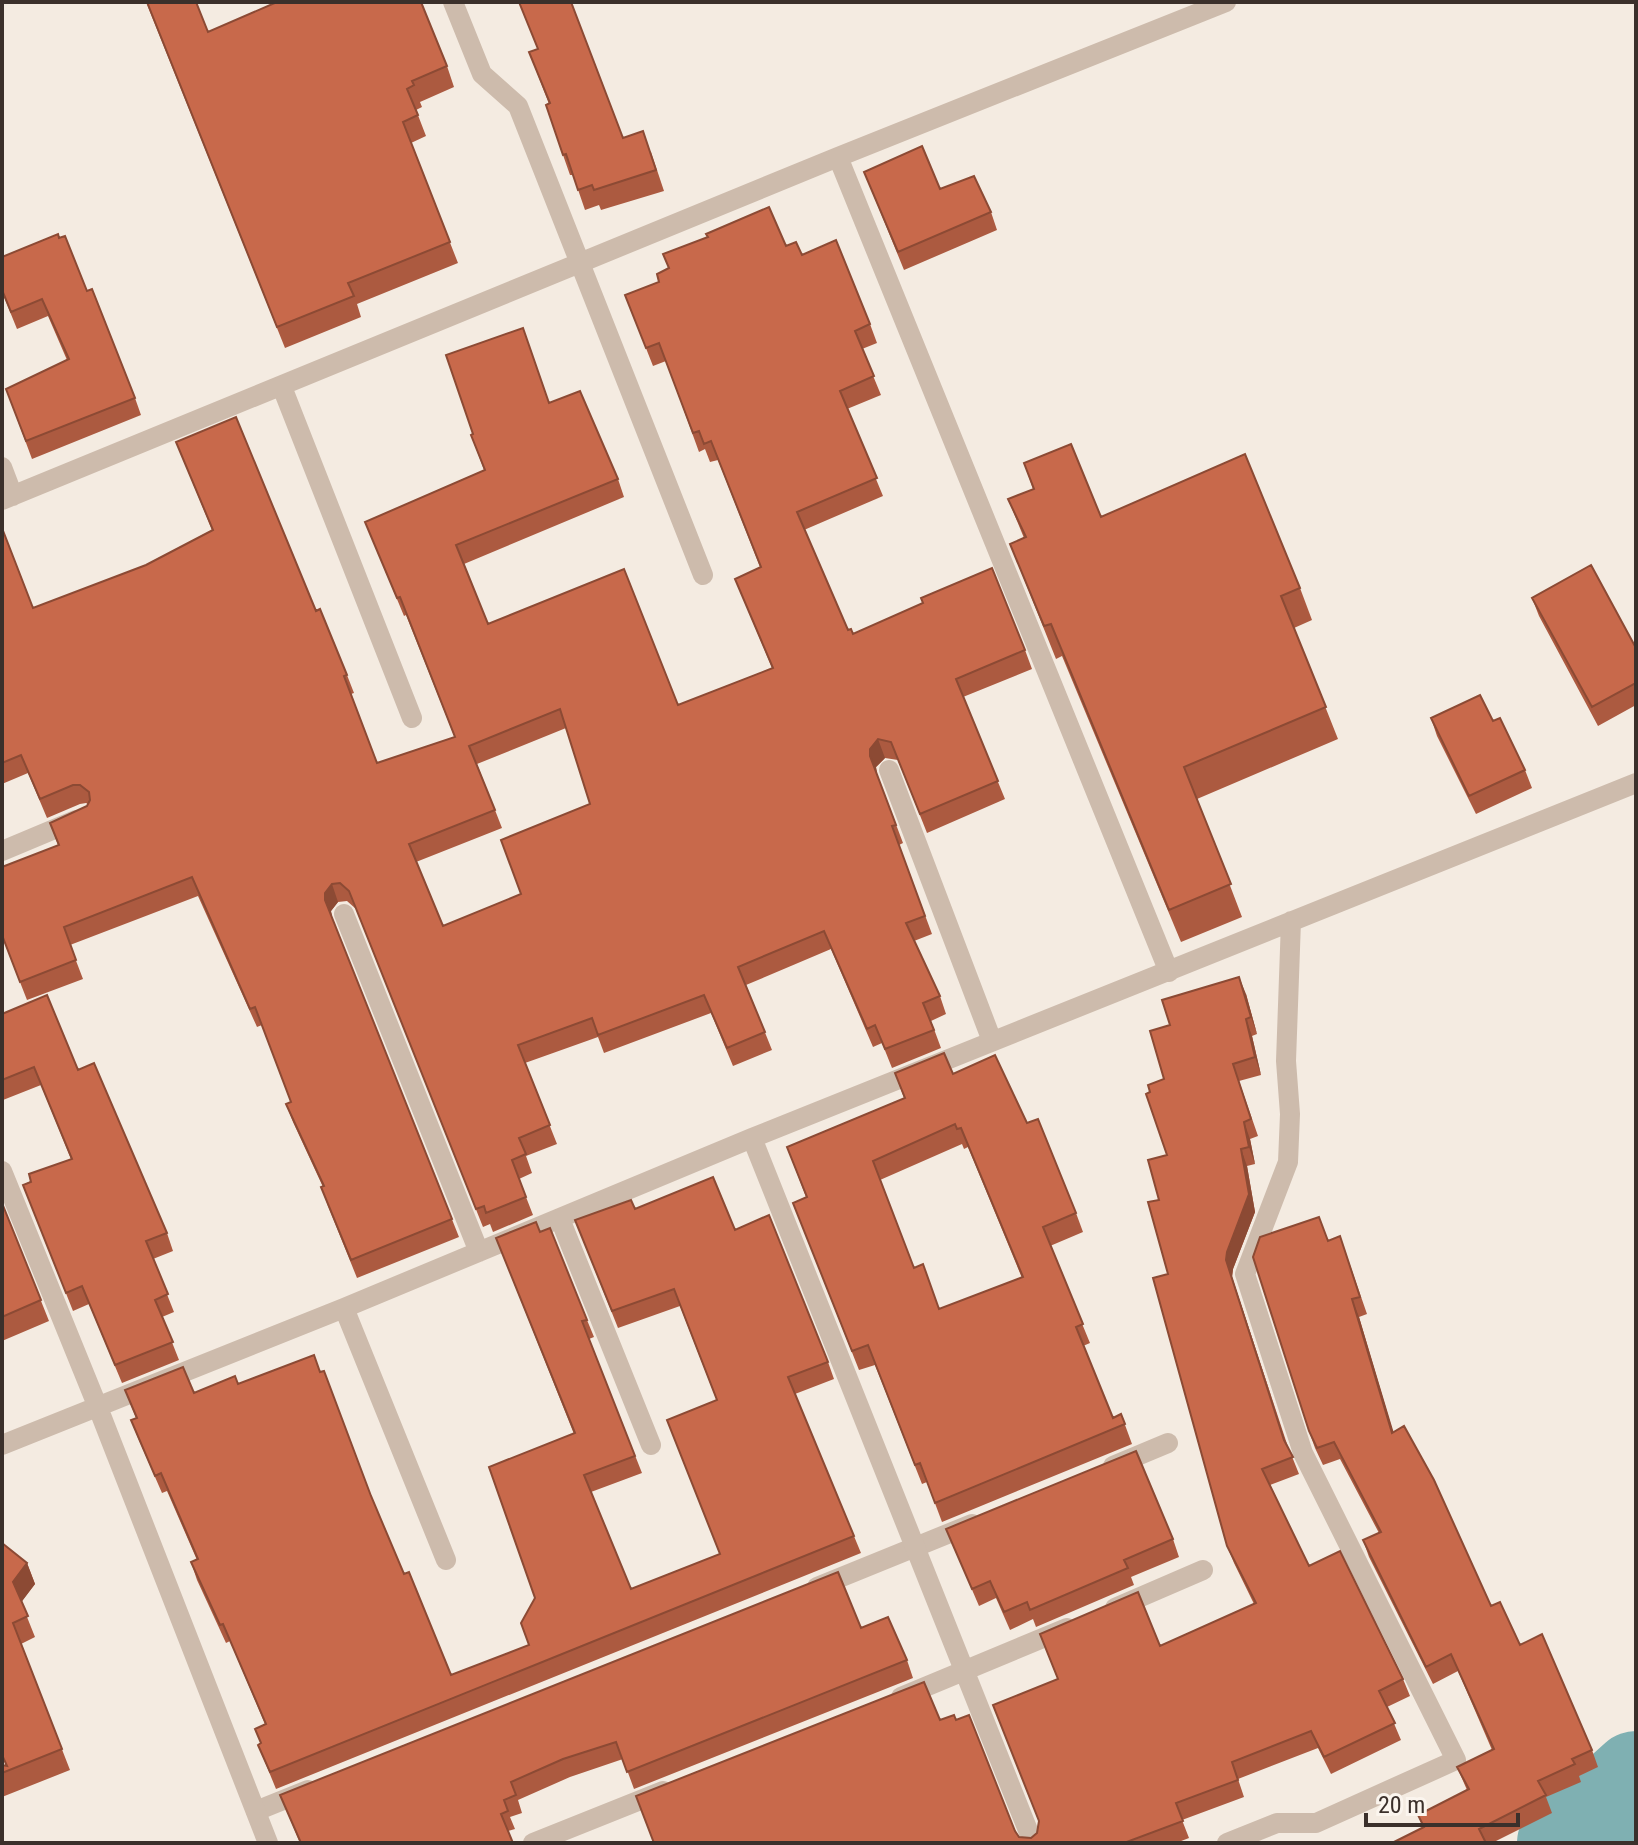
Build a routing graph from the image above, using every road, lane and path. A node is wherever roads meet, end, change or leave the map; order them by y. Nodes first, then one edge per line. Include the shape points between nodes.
1 (453, 2) edge
2 (1226, 2) edge
3 (838, 157) junction
4 (580, 263) junction
5 (282, 387) junction
6 (2, 467) edge
7 (8, 498) edge
8 (703, 575) dead end
9 (412, 718) dead end
10 (889, 770) edge
11 (1636, 783) edge
12 (84, 816) edge
13 (2, 851) edge
14 (344, 914) edge
15 (1291, 921) junction
16 (1169, 972) junction
17 (992, 1041) junction
18 (752, 1138) junction
19 (2, 1171) edge
20 (560, 1219) junction
21 (479, 1252) junction
22 (344, 1308) junction
23 (97, 1405) junction
24 (1168, 1443) dead end
25 (2, 1445) edge
26 (651, 1445) dead end
27 (1098, 1472) edge
28 (986, 1518) edge
29 (916, 1547) junction
30 (446, 1560) dead end
31 (1203, 1570) dead end
32 (799, 1594) edge
33 (965, 1671) junction
34 (879, 1705) edge
35 (329, 1781) edge
36 (677, 1786) edge
37 (256, 1811) junction
38 (268, 1843) edge
39 (533, 1843) edge
40 (1033, 1843) edge
41 (1227, 1843) edge

1 - 4 street via 482,74 518,106
2 - 3 street
3 - 4 street
3 - 16 street
4 - 5 street
4 - 8 street
5 - 7 street
5 - 9 street
6 - 7 street
10 - 17 street
11 - 15 street
12 - 13 street
14 - 21 street
15 - 16 street
15 - 41 street via 1288,1162 1245,1274 1303,1453 1456,1760 1316,1823 1277,1823
16 - 17 street
17 - 18 street
18 - 20 street
18 - 29 street
19 - 23 street
20 - 21 street
20 - 26 street
21 - 22 street
22 - 23 street
22 - 30 street
23 - 25 street
23 - 37 street
24 - 27 street
28 - 29 street
29 - 32 street
29 - 33 street
31 - 33 street
33 - 34 street
33 - 40 street
35 - 37 street
36 - 39 street
37 - 38 street

